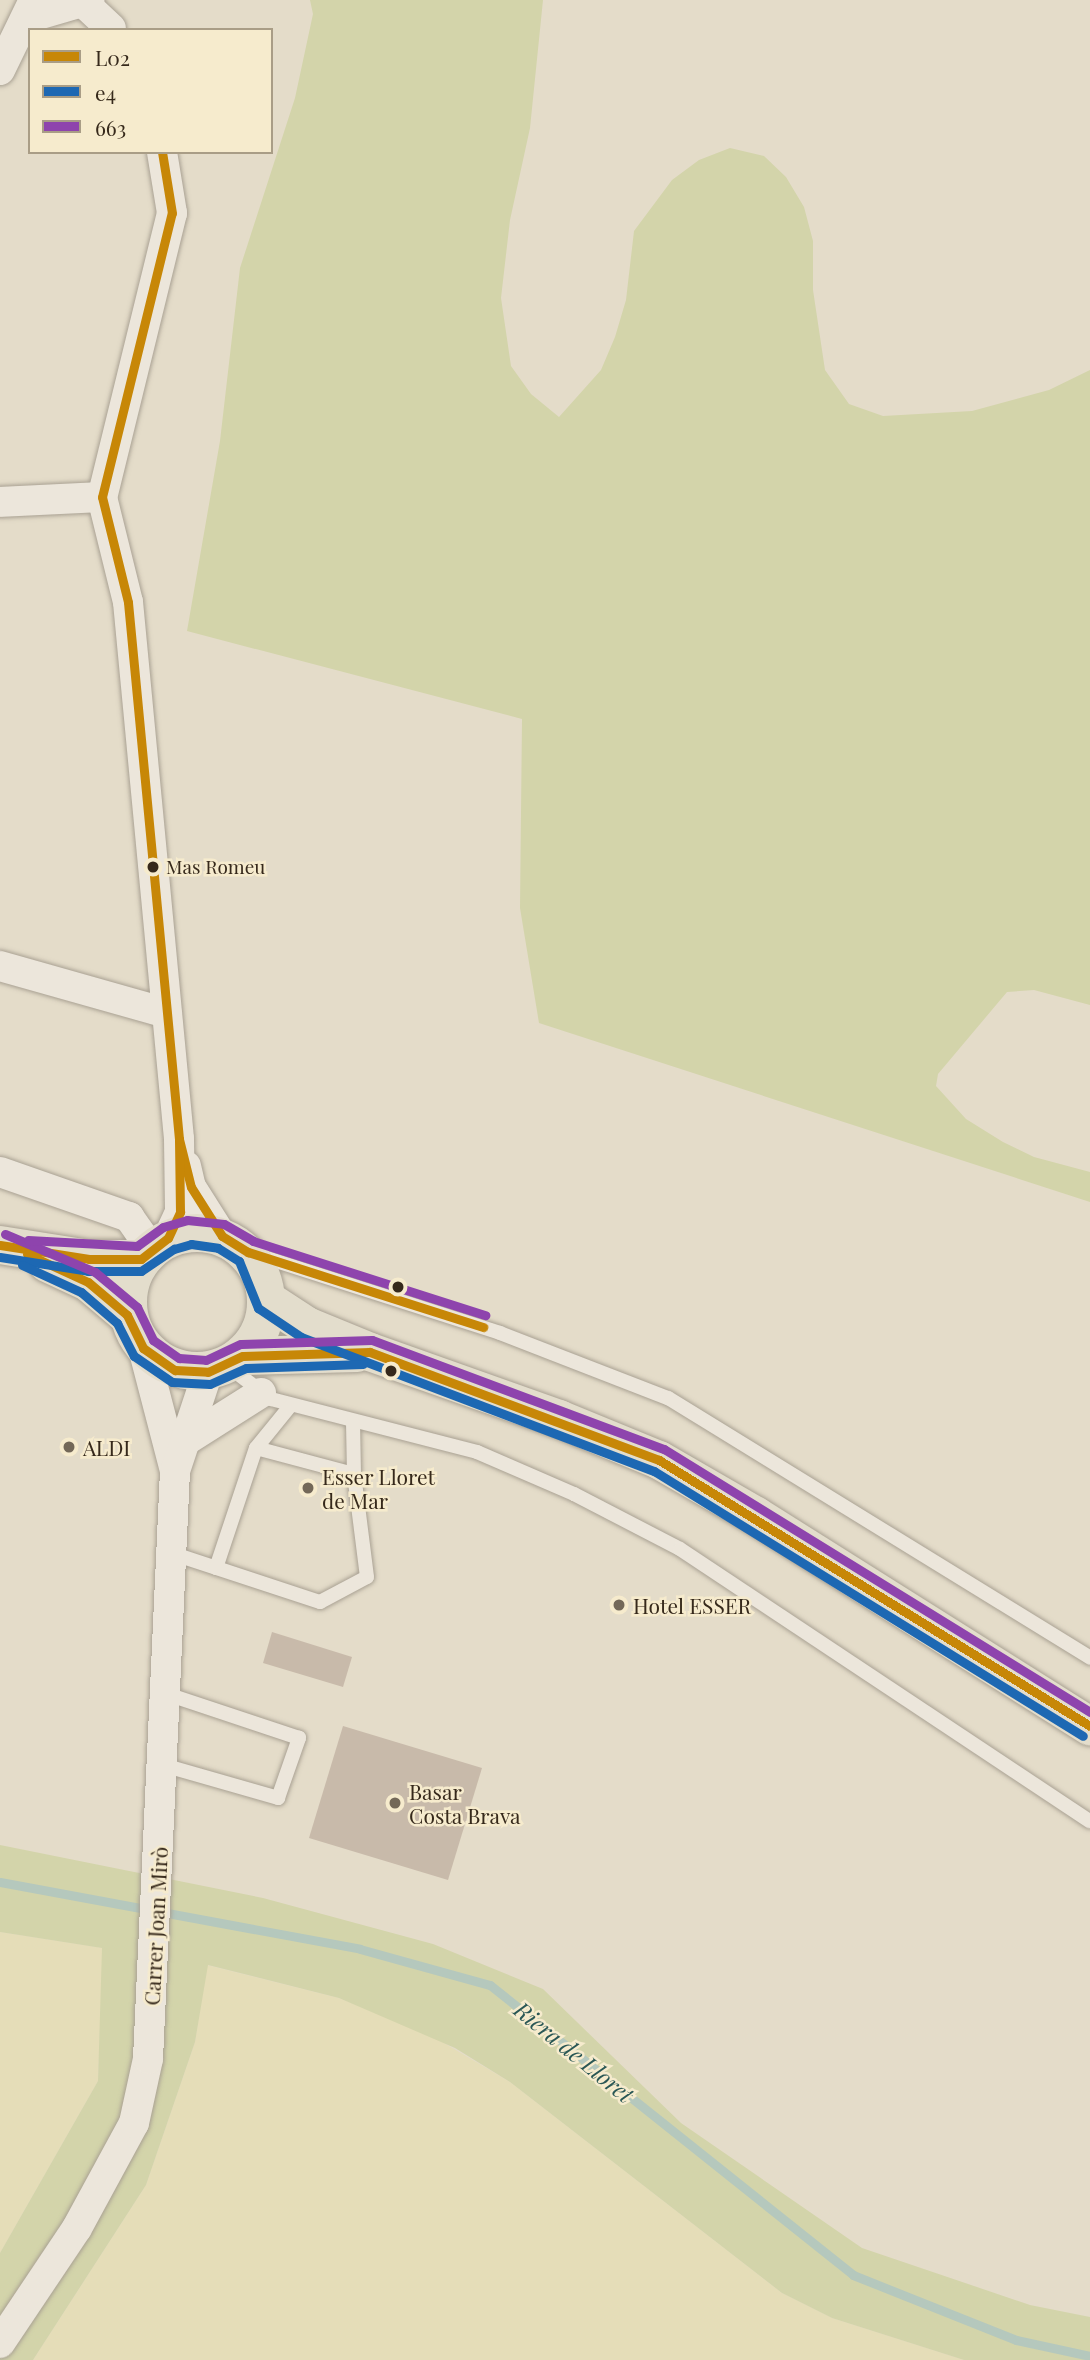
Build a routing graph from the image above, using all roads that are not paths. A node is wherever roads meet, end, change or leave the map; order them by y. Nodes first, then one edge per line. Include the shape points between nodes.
1 (30, 9) edge
2 (88, 10) edge
3 (0, 70) edge
4 (162, 154) edge
5 (102, 497) junction
6 (0, 502) edge
7 (0, 966) edge
8 (166, 1013) junction
9 (179, 1139) junction
10 (0, 1172) edge
11 (235, 1244) junction
12 (12, 1249) edge
13 (153, 1249) junction
14 (267, 1300) junction
15 (135, 1332) junction
16 (370, 1352) junction
17 (225, 1364) junction
18 (261, 1393) junction
19 (291, 1405) junction
20 (354, 1423) junction
21 (185, 1441) junction
22 (256, 1448) junction
23 (175, 1471) junction
24 (354, 1474) junction
25 (171, 1553) junction
26 (216, 1568) junction
27 (1090, 1658) edge
28 (164, 1693) junction
29 (1090, 1727) edge
30 (163, 1765) junction
31 (1090, 1821) edge
32 (0, 2343) edge

1 - 2 street
1 - 3 street
4 - 5 street via 172,213
5 - 6 street
5 - 8 street via 128,602
7 - 8 street
8 - 9 street
9 - 11 street via 191,1187
9 - 13 street via 180,1212
10 - 13 street via 129,1217
11 - 13 main road via 190,1232
11 - 14 main road via 264,1281
11 - 27 lane via 500,1333 668,1398
12 - 13 main road
12 - 15 main road via 88,1282
13 - 15 main road via 129,1282
14 - 16 main road via 307,1325
14 - 17 main road via 264,1323
15 - 17 main road via 175,1370
15 - 23 street, Carrer Joan Mirò
16 - 17 main road
16 - 29 main road via 659,1460
17 - 18 lane
17 - 21 street, Carrer Joan Mirò
18 - 19 lane
18 - 21 street
19 - 20 lane
19 - 22 lane
20 - 24 lane
20 - 31 lane via 477,1452 680,1549
21 - 23 street, Carrer Joan Mirò
22 - 24 lane
22 - 26 lane
23 - 25 street, Carrer Joan Mirò
24 - 26 lane via 367,1577 320,1602
25 - 26 lane
25 - 28 street, Carrer Joan Mirò
28 - 30 street, Carrer Joan Mirò
28 - 30 lane via 299,1738 278,1798
30 - 32 street, Carrer Joan Mirò via 148,2059 134,2123 78,2228

